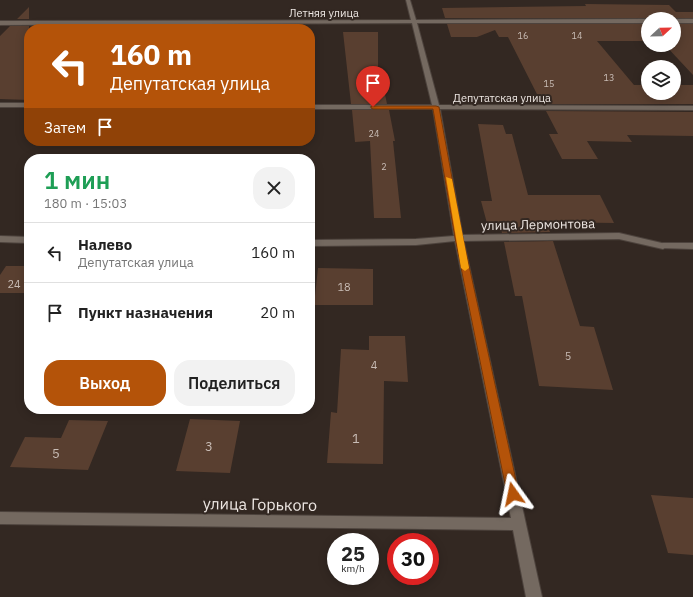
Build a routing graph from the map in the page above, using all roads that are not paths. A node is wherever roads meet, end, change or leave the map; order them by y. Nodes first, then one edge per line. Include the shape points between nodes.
1 (408, 0) edge
2 (641, 21) edge
3 (681, 21) edge
4 (693, 21) edge
5 (414, 22) junction
6 (0, 23) edge
7 (0, 105) edge
8 (24, 105) edge
9 (315, 107) edge
10 (436, 107) junction
11 (693, 108) edge
12 (459, 238) junction
13 (0, 239) edge
14 (24, 240) edge
15 (315, 243) edge
16 (693, 246) edge
17 (0, 518) edge
18 (519, 524) junction
19 (534, 597) edge

1 - 5 street
2 - 5 street, Летняя улица
3 - 4 street
5 - 6 street, Летняя улица
5 - 10 street
7 - 8 street
9 - 10 street, Депутатская улица
10 - 11 street, Депутатская улица
10 - 12 street
12 - 15 street, улица Лермонтова via 416,242
12 - 16 street, улица Лермонтова via 619,236 663,246
12 - 18 street
13 - 14 street
17 - 18 street, улица Горького
18 - 19 street

